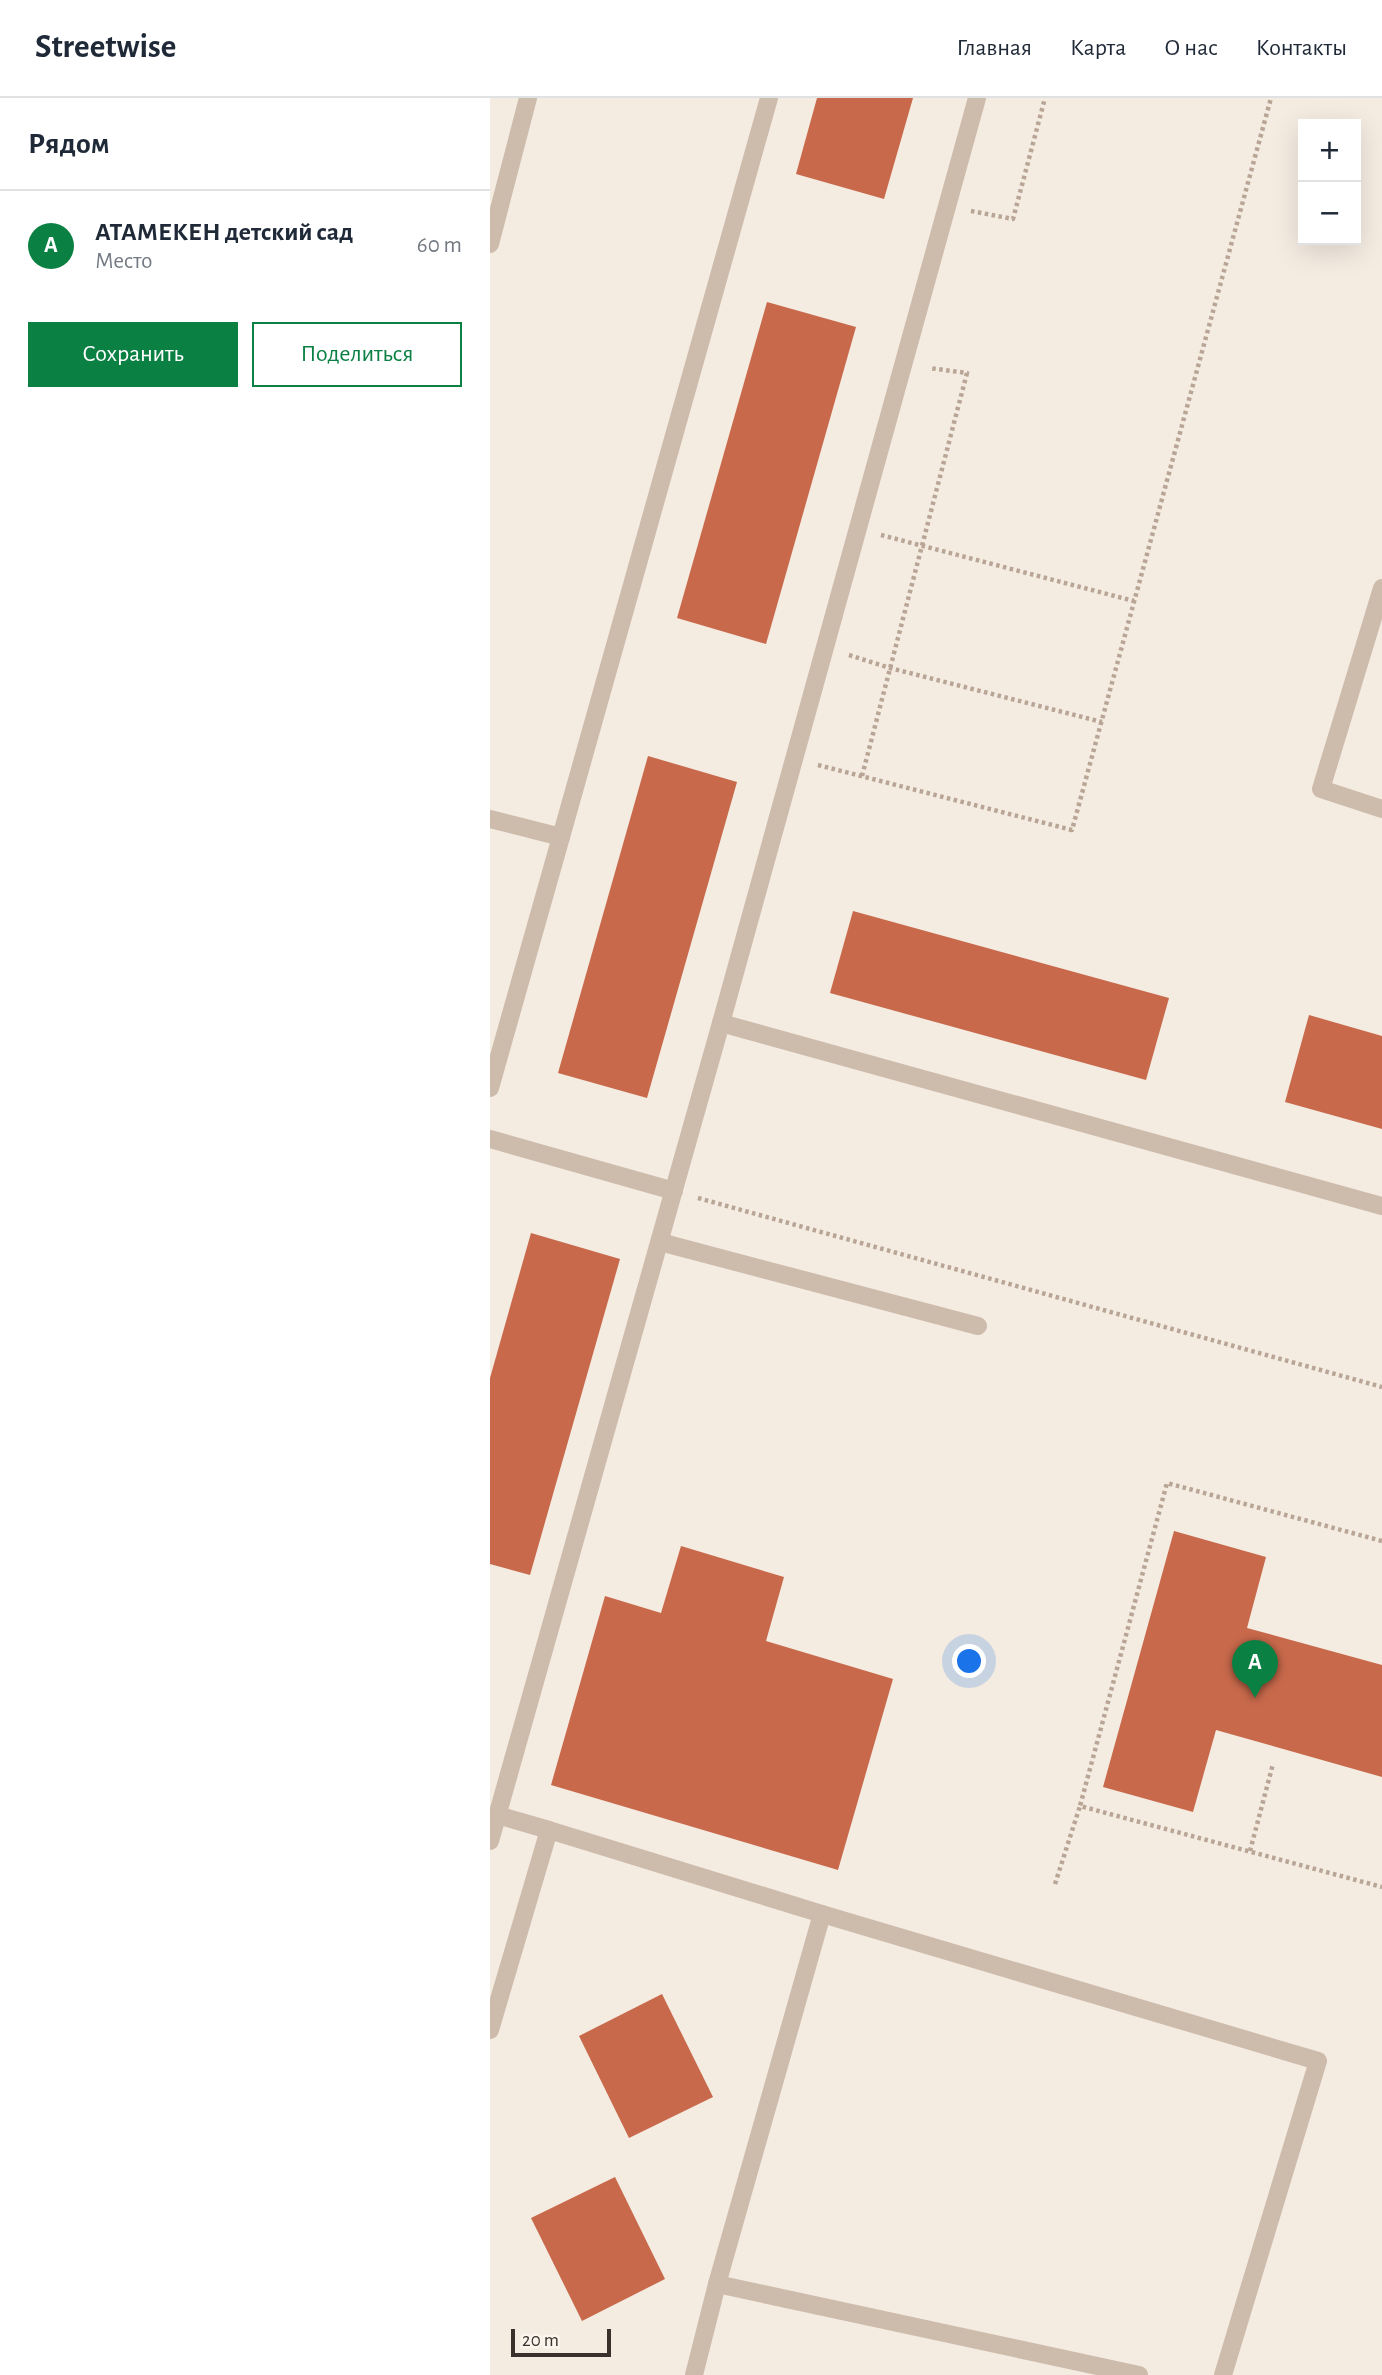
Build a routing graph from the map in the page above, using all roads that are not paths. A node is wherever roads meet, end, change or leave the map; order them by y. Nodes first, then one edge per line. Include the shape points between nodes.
1 (528, 98) edge
2 (769, 98) edge
3 (977, 98) edge
4 (490, 244) edge
5 (1382, 588) edge
6 (1382, 809) edge
7 (490, 819) edge
8 (561, 837) junction
9 (721, 1023) junction
10 (490, 1088) edge
11 (490, 1139) edge
12 (674, 1191) junction
13 (1382, 1206) edge
14 (660, 1242) junction
15 (978, 1326) dead end
16 (497, 1815) junction
17 (549, 1830) junction
18 (490, 1841) edge
19 (822, 1914) junction
20 (490, 2030) edge
21 (717, 2284) junction
22 (694, 2375) edge
23 (1139, 2375) edge
24 (1223, 2375) edge

1 - 4 lane
2 - 8 lane
3 - 9 lane
5 - 6 lane via 1321,789
7 - 8 lane
8 - 10 lane
9 - 12 lane
9 - 13 lane
11 - 12 lane
12 - 14 lane
14 - 15 lane
14 - 16 lane
16 - 17 lane
16 - 18 lane
17 - 19 lane
17 - 20 lane
19 - 21 lane
19 - 24 lane via 1318,2061
21 - 22 lane
21 - 23 lane

